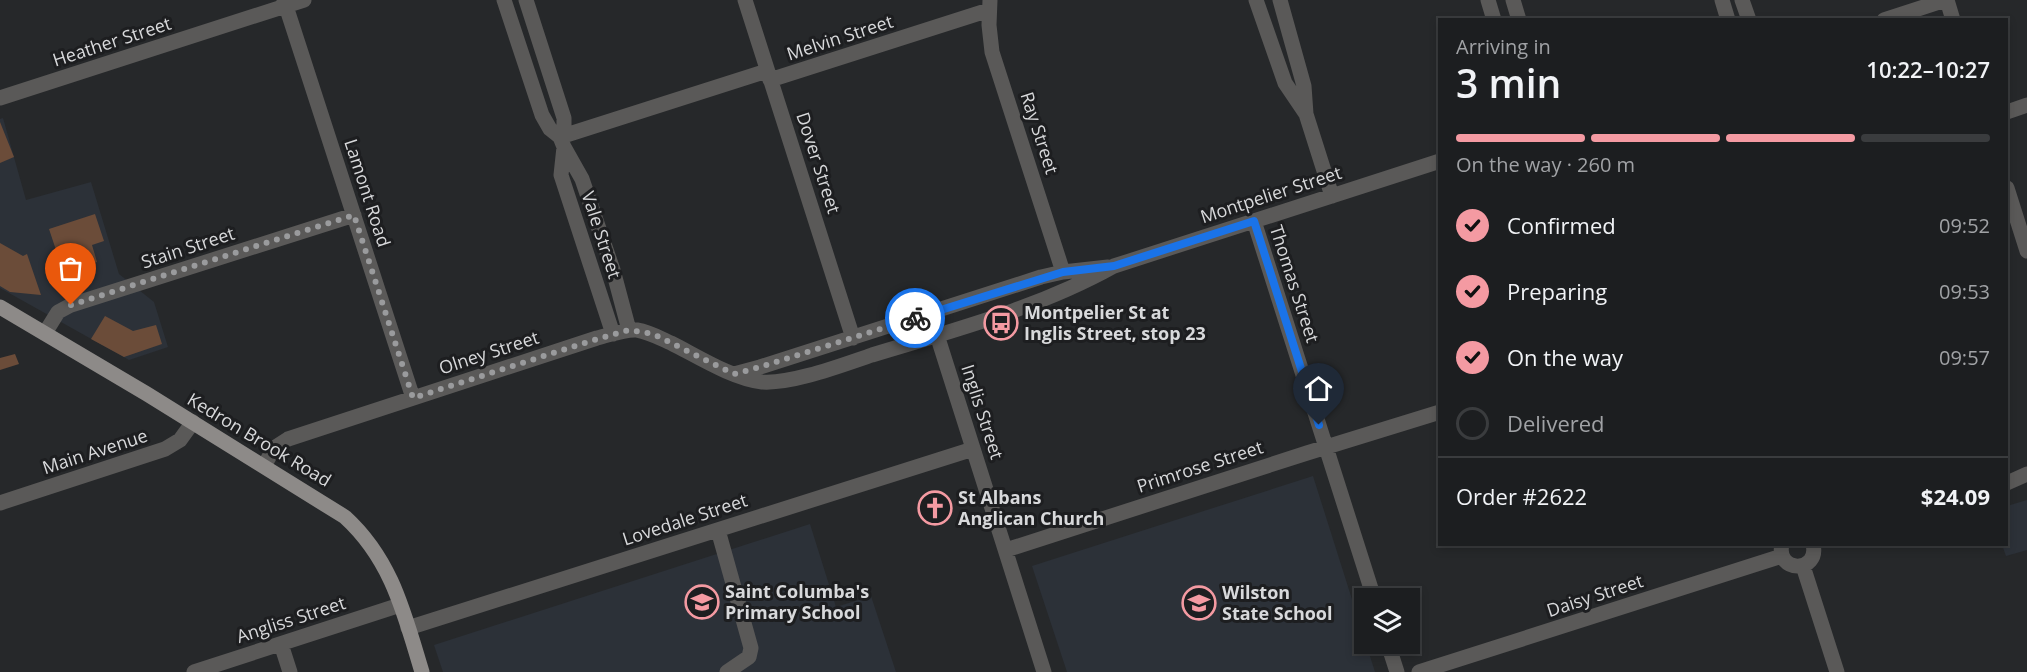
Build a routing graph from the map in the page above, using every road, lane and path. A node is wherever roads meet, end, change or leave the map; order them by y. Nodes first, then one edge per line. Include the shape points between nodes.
1 (304, 0) edge
2 (504, 0) edge
3 (526, 0) edge
4 (745, 0) edge
5 (1256, 0) edge
6 (1280, 0) edge
7 (1488, 0) edge
8 (1513, 0) edge
9 (1722, 0) edge
10 (1742, 0) edge
11 (1946, 0) edge
12 (285, 3) edge
13 (990, 4) edge
14 (1493, 18) edge
15 (1518, 18) edge
16 (1727, 18) edge
17 (1748, 18) edge
18 (1890, 18) edge
19 (1952, 18) edge
20 (769, 75) junction
21 (0, 98) edge
22 (2027, 105) edge
23 (2008, 112) edge
24 (1306, 114) junction
25 (562, 142) junction
26 (1438, 162) edge
27 (2008, 195) edge
28 (1332, 196) junction
29 (354, 215) junction
30 (1254, 221) junction
31 (2013, 228) edge
32 (2027, 251) edge
33 (1114, 266) junction
34 (1063, 272) junction
35 (0, 307) edge
36 (629, 330) junction
37 (45, 333) junction
38 (613, 334) junction
39 (937, 335) junction
40 (854, 338) junction
41 (734, 374) junction
42 (413, 398) junction
43 (1438, 413) edge
44 (193, 422) junction
45 (1326, 448) junction
46 (973, 449) junction
47 (264, 466) junction
48 (2027, 474) edge
49 (2027, 480) edge
50 (2008, 483) edge
51 (2008, 483) edge
52 (0, 503) edge
53 (718, 530) junction
54 (1813, 546) edge
55 (1006, 550) junction
56 (1782, 550) edge
57 (1803, 566) junction
58 (1371, 588) edge
59 (400, 605) junction
60 (408, 628) junction
61 (281, 644) junction
62 (1391, 654) edge
63 (194, 672) edge
64 (290, 672) edge
65 (422, 672) edge
66 (727, 672) edge
67 (1044, 672) edge
68 (1397, 672) edge
69 (1419, 672) edge
70 (1837, 672) edge

1 - 12 street, Heather Street
2 - 25 street, Vale Street via 542,115
3 - 25 street, Vale Street via 564,118
4 - 20 street, Dover Street
5 - 24 street via 1285,83
6 - 24 street via 1304,86
7 - 14 street
8 - 15 street
9 - 16 street
10 - 17 street
11 - 18 street
11 - 19 street
12 - 21 street, Heather Street
12 - 29 street, Lamont Road
13 - 20 street, Melvin Street
13 - 34 street, Ray Street via 992,52
20 - 25 street, Melvin Street
20 - 40 street, Dover Street
22 - 23 street
24 - 28 street
25 - 36 street, Vale Street via 582,179
25 - 38 street, Vale Street via 561,175
26 - 28 street, Montpelier Street
27 - 31 street
28 - 30 street, Montpelier Street
29 - 37 street, Stain Street via 71,305 58,312
29 - 42 street, Lamont Road
30 - 33 street, Montpelier Street
30 - 45 street, Thomas Street
31 - 32 street
33 - 34 street, Montpelier Street
33 - 39 street, Montpelier Street via 1057,295
34 - 40 street, Montpelier Street
35 - 37 main road, Kedron Brook Road
36 - 38 street, Olney Street
36 - 41 street, Olney Street via 653,334
37 - 44 main road, Kedron Brook Road
38 - 42 street, Olney Street
39 - 41 street, Montpelier Street via 783,380 759,381
39 - 46 street, Inglis Street
40 - 41 street, Montpelier Street
42 - 47 street, Olney Street via 283,441
43 - 45 street, Primrose Street
44 - 47 main road, Kedron Brook Road
44 - 52 street, Main Avenue via 180,440 165,449
45 - 55 street, Primrose Street
45 - 58 street, Thomas Street
46 - 53 street, Lovedale Street
46 - 55 street, Inglis Street
47 - 59 main road, Kedron Brook Road via 332,507 358,528 379,555
48 - 50 street
49 - 51 street
53 - 60 street, Lovedale Street
53 - 66 street via 752,648 748,657
54 - 57 street via 1812,559
55 - 67 street, Inglis Street
56 - 57 street via 1791,566
56 - 69 street, Daisy Street
57 - 70 street
59 - 60 main road, Kedron Brook Road
59 - 61 street, Angliss Street
60 - 65 main road, Kedron Brook Road
61 - 63 street, Angliss Street
61 - 64 street
62 - 68 street

